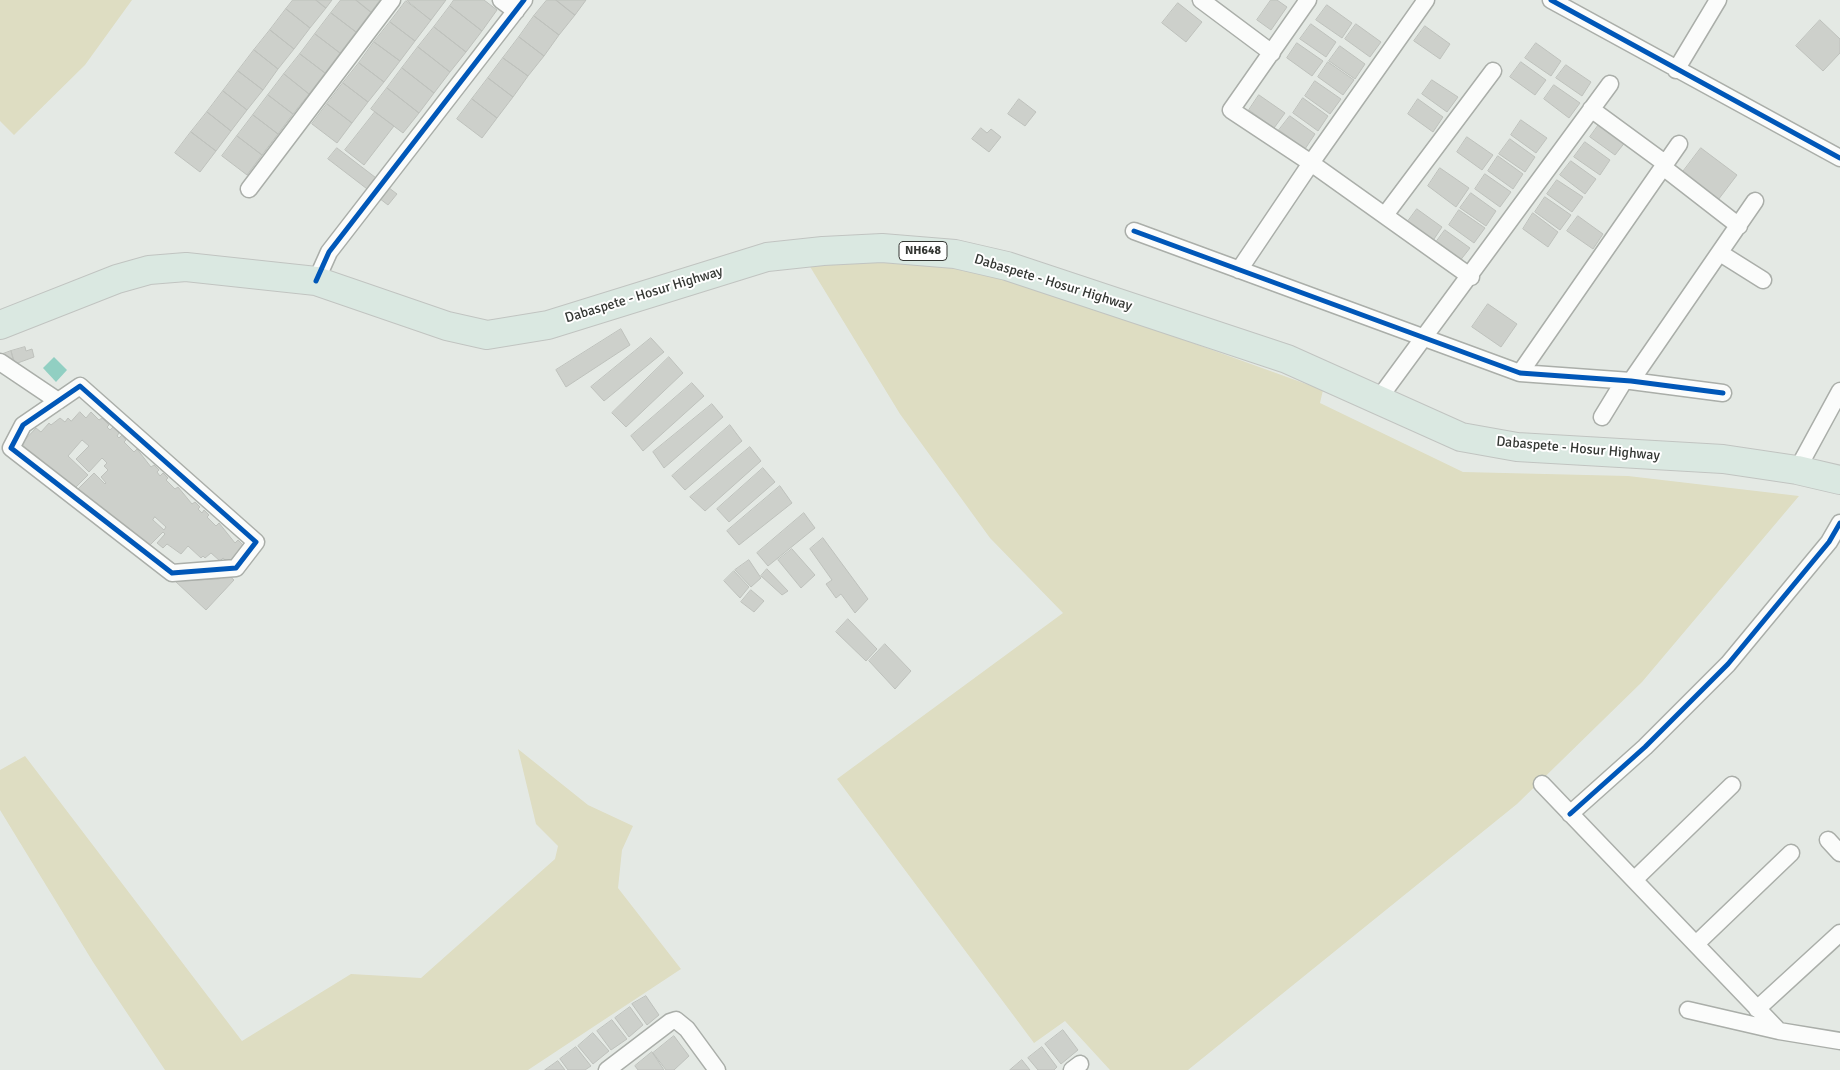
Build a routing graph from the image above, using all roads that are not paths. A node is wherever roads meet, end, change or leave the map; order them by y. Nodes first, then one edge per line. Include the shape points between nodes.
1 (392, 0) edge
2 (501, 0) edge
3 (1201, 0) edge
4 (1308, 0) edge
5 (1426, 0) edge
6 (1551, 0) edge
7 (1718, 0) edge
8 (520, 5) edge
9 (1272, 52) junction
10 (1676, 70) junction
11 (1493, 71) dead end
12 (1610, 84) dead end
13 (1591, 109) junction
14 (1679, 144) dead end
15 (1840, 158) edge
16 (1311, 162) junction
17 (1664, 165) junction
18 (249, 189) dead end
19 (1755, 201) dead end
20 (1385, 215) junction
21 (1739, 226) junction
22 (1134, 231) dead end
23 (1720, 254) junction
24 (1239, 270) junction
25 (1471, 277) junction
26 (1763, 280) dead end
27 (316, 281) junction
28 (0, 326) edge
29 (1422, 338) junction
30 (0, 362) edge
31 (1520, 373) junction
32 (1627, 381) junction
33 (1840, 392) edge
34 (1723, 393) dead end
35 (58, 401) junction
36 (1377, 401) junction
37 (1602, 417) dead end
38 (1797, 470) junction
39 (1840, 480) edge
40 (1840, 523) edge
41 (1542, 784) dead end
42 (1732, 785) dead end
43 (1570, 814) junction
44 (1828, 840) dead end
45 (1791, 853) dead end
46 (1840, 853) edge
47 (1634, 880) junction
48 (1840, 933) edge
49 (1696, 944) junction
50 (1758, 1009) junction
51 (1688, 1010) dead end
52 (1779, 1031) junction
53 (1840, 1041) edge
54 (607, 1070) edge
55 (717, 1070) edge

1 - 18 street
2 - 8 street
3 - 9 street
4 - 9 street
5 - 16 street
6 - 10 street
7 - 10 street
8 - 27 street via 330,252
9 - 16 street via 1231,110
10 - 15 street
11 - 20 street
12 - 13 street
13 - 17 street
13 - 25 street
14 - 17 street
16 - 20 street
16 - 24 street
17 - 21 street
17 - 31 street
19 - 21 street
20 - 25 street
21 - 23 street
22 - 24 street
23 - 26 street
23 - 32 street
24 - 29 street
25 - 29 street
27 - 28 highway, Dabaspete - Hosur Highway / NH648 via 186,267 149,270 117,279
27 - 36 highway, Dabaspete - Hosur Highway / NH648 via 447,326 487,335 548,325 767,257 882,248 956,254 1007,266 1286,359
29 - 31 street
29 - 36 street
30 - 35 street
31 - 32 street
32 - 34 street
32 - 37 street
33 - 38 street
35 - 35 street via 23,425 11,448 172,573 236,568 256,542 80,386
36 - 38 highway, Dabaspete - Hosur Highway / NH648 via 1461,437 1508,445 1723,459
38 - 39 highway, Dabaspete - Hosur Highway / NH648
40 - 43 street via 1830,542 1728,664 1645,747
41 - 43 street
42 - 47 street
43 - 47 street
44 - 46 street
45 - 49 street
47 - 49 street
48 - 50 street
49 - 50 street
50 - 52 street
51 - 52 street
52 - 53 street
54 - 55 street via 676,1020 687,1029

